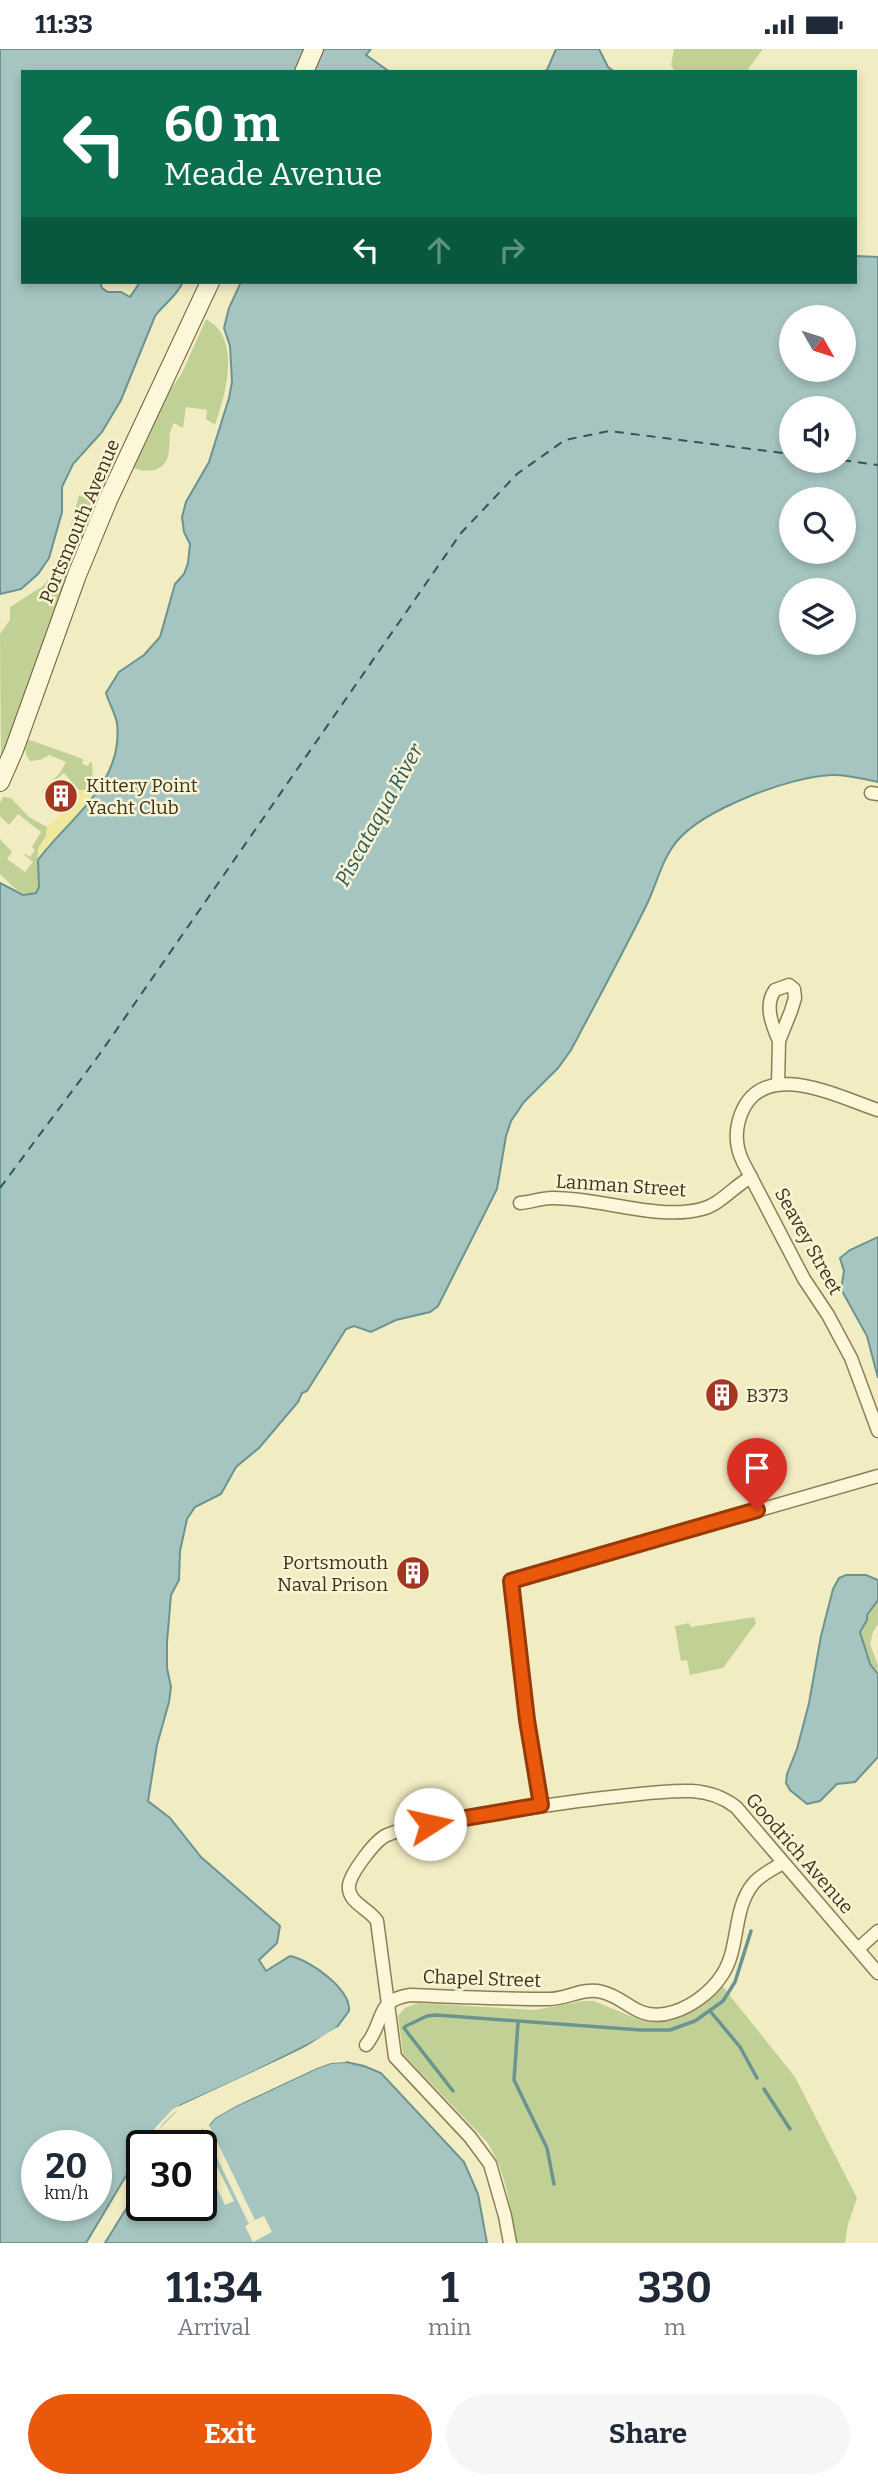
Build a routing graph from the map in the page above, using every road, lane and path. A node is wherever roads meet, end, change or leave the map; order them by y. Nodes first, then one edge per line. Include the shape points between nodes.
1 (314, 49) edge
2 (305, 70) edge
3 (209, 284) edge
4 (0, 782) edge
5 (779, 1041) dead end
6 (778, 1084) junction
7 (878, 1110) edge
8 (751, 1177) junction
9 (520, 1203) dead end
10 (878, 1431) edge
11 (878, 1476) edge
12 (541, 1805) junction
13 (783, 1863) junction
14 (878, 1931) edge
15 (858, 1949) junction
16 (878, 1973) edge
17 (387, 2003) junction
18 (366, 2045) dead end
19 (510, 2243) edge

1 - 2 main road
3 - 4 main road, Portsmouth Avenue via 103,513
5 - 6 street
6 - 7 street via 797,1084
6 - 8 street, Seavey Street via 752,1098 738,1124 737,1145
8 - 9 street, Lanman Street via 713,1205 691,1211 550,1198
8 - 10 street, Seavey Street via 852,1358
11 - 12 street via 511,1581
12 - 13 street, Goodrich Avenue via 648,1793 705,1792 736,1807
12 - 17 street, Goodrich Avenue via 385,1836 358,1867 349,1886 353,1899 377,1921
13 - 15 street, Goodrich Avenue
13 - 17 street, Chapel Street via 750,1888 722,1975 682,2009 639,2013 613,1996 595,1991 552,1999 410,1995
14 - 15 street
15 - 16 street, Goodrich Avenue
17 - 18 street
17 - 19 street via 395,2057 490,2164

